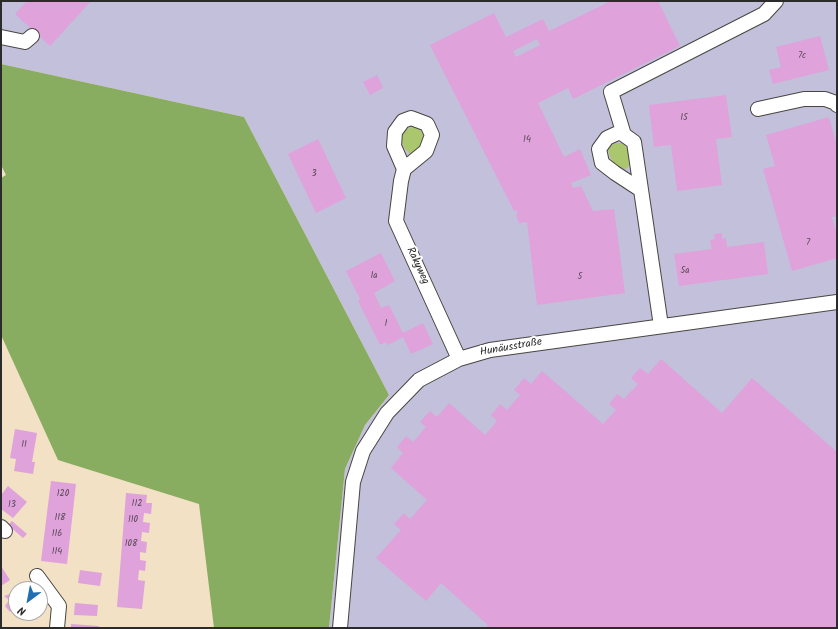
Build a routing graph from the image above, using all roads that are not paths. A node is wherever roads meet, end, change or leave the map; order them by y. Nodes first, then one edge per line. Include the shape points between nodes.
1 (776, 1) edge
2 (32, 36) dead end
3 (1, 37) edge
4 (837, 105) edge
5 (758, 109) dead end
6 (624, 135) junction
7 (404, 169) dead end
8 (641, 190) junction
9 (837, 302) edge
10 (661, 326) junction
11 (459, 359) junction
12 (37, 576) dead end
13 (57, 628) edge
14 (340, 628) edge

1 - 6 street via 764,14 611,92
2 - 3 street via 25,42
4 - 5 street via 825,99 804,98
6 - 8 street via 634,142
6 - 8 street via 620,132 607,138 599,148 602,163
7 - 11 street, Rakyweg via 396,221
8 - 10 street
9 - 10 street, Hunäusstraße
10 - 11 street, Hunäusstraße via 490,350
11 - 14 street, Hunäusstraße via 419,380 387,413 363,451 353,482
12 - 13 street via 59,606

